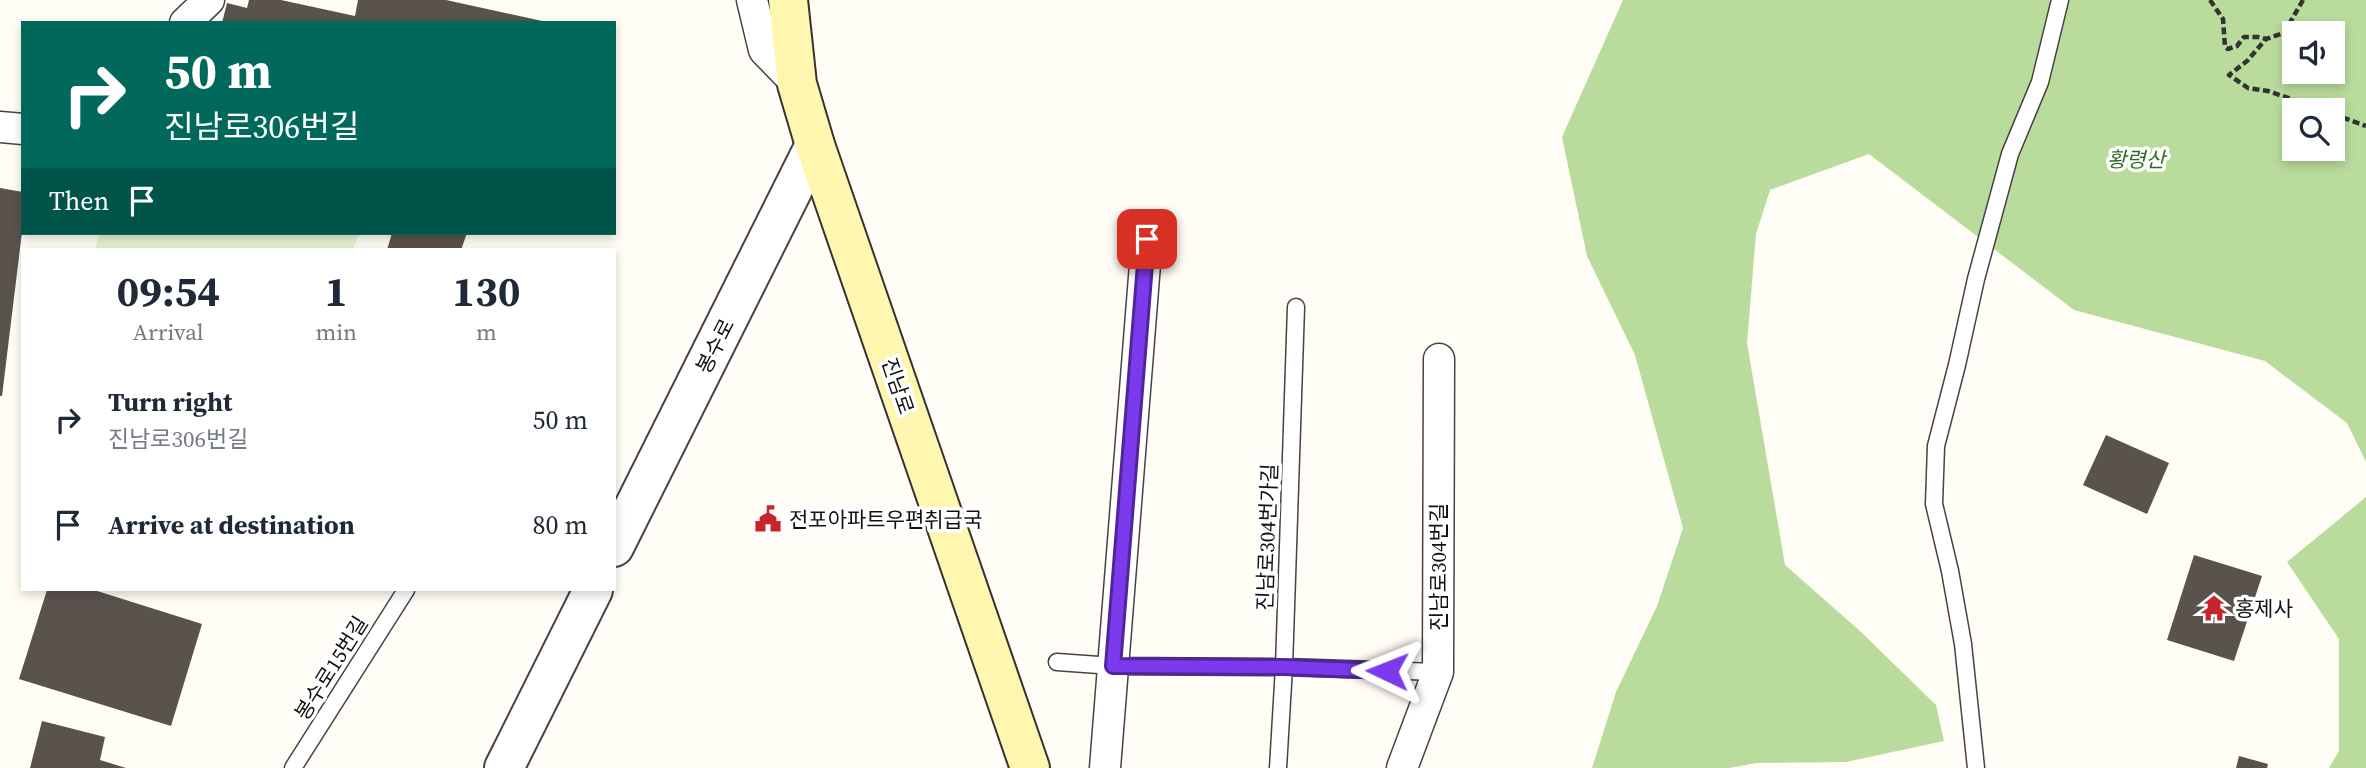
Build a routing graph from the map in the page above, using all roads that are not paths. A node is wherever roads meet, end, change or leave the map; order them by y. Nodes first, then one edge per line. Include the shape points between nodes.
1 (209, 0) edge
2 (752, 0) edge
3 (788, 0) edge
4 (2060, 0) edge
5 (187, 21) edge
6 (797, 84) junction
7 (0, 127) edge
8 (21, 129) edge
9 (815, 145) junction
10 (1147, 239) dead end
11 (1296, 307) dead end
12 (1438, 359) dead end
13 (616, 543) edge
14 (405, 591) edge
15 (592, 591) edge
16 (1056, 662) dead end
17 (1113, 666) junction
18 (1284, 667) junction
19 (1438, 672) junction
20 (293, 768) edge
21 (504, 768) edge
22 (1030, 768) edge
23 (1105, 768) edge
24 (1278, 768) edge
25 (1402, 768) edge
26 (1976, 768) edge

1 - 5 street
2 - 6 street via 764,50
3 - 6 main road, 진남로
4 - 26 lane via 2040,82 2010,154 1936,446 1934,504 1963,644
6 - 9 main road, 진남로
7 - 8 street
9 - 13 street, 봉수로
9 - 22 main road, 진남로
10 - 17 street
11 - 18 lane, 진남로304번가길
12 - 19 street, 진남로304번길
14 - 20 lane, 봉수로15번길
15 - 21 street
16 - 17 lane
17 - 18 lane
17 - 23 street
18 - 19 lane
18 - 24 lane, 진남로304번가길
19 - 25 street, 진남로304번길

